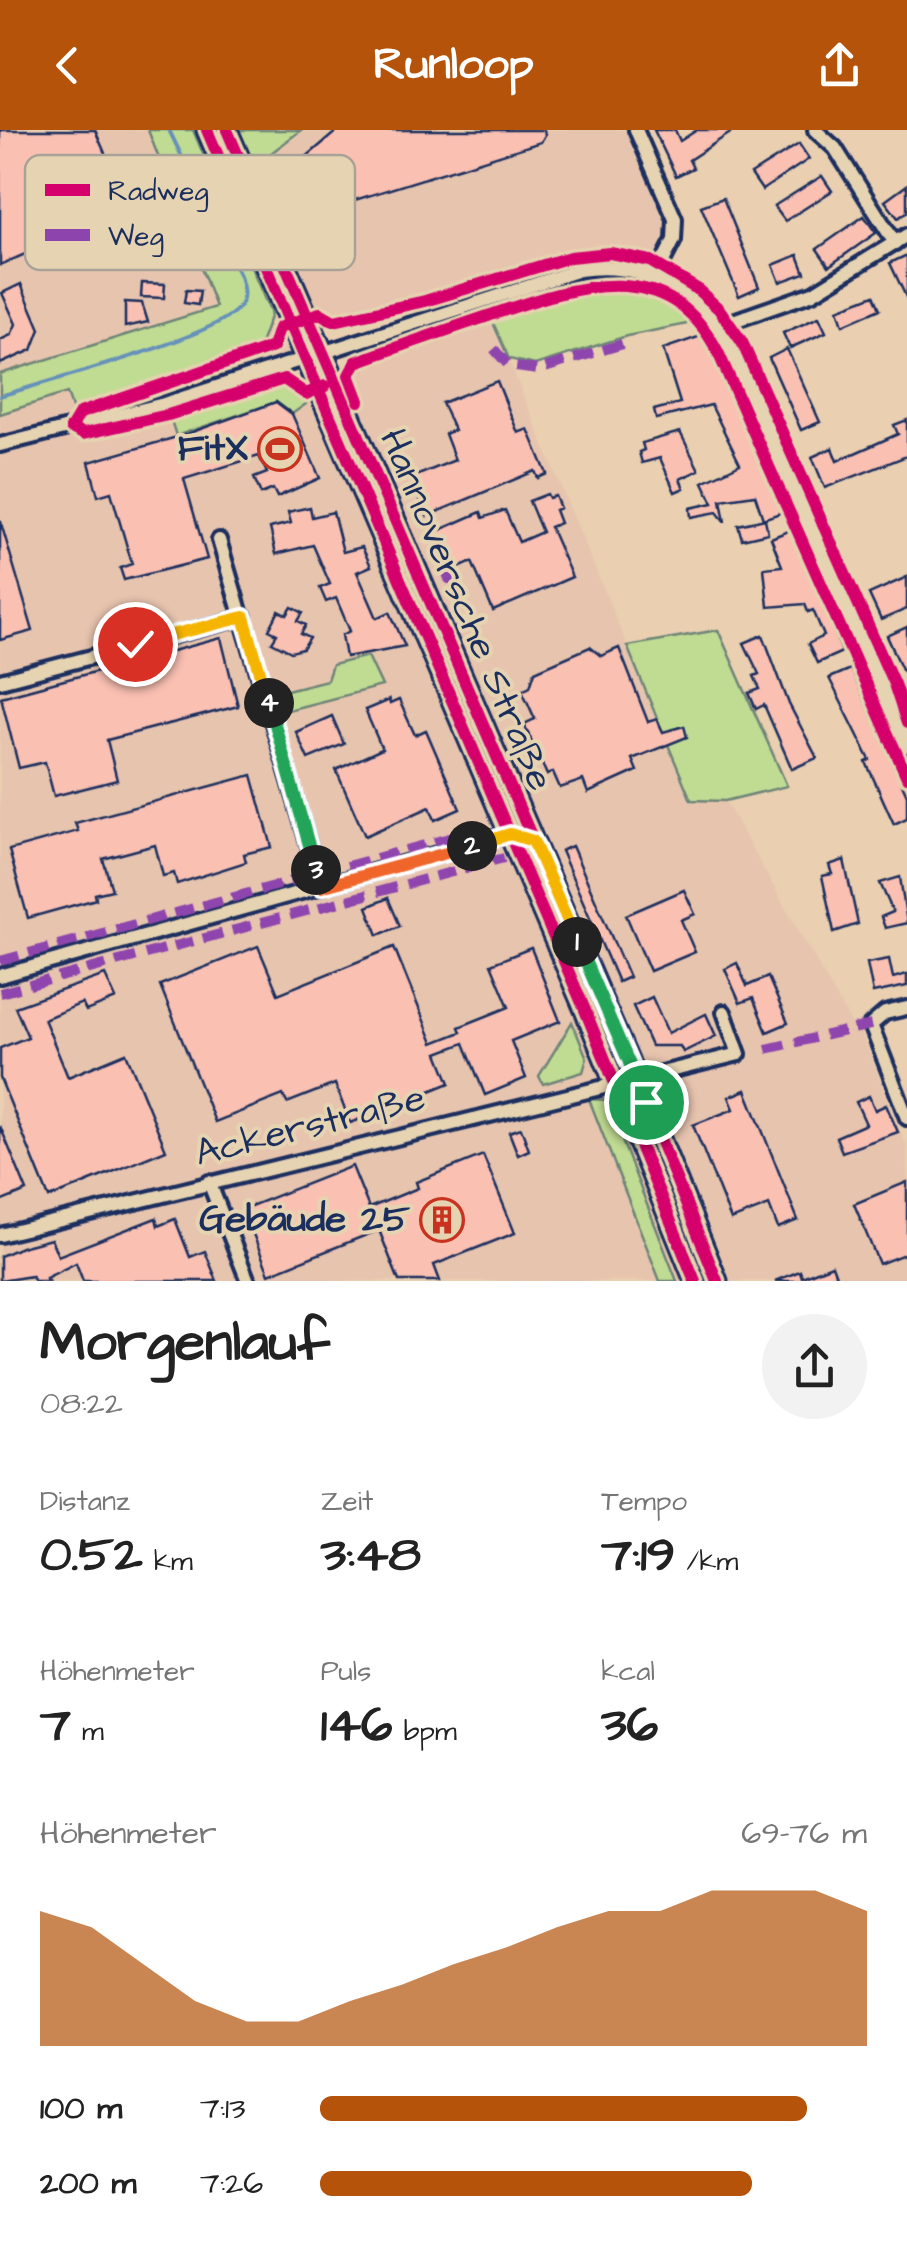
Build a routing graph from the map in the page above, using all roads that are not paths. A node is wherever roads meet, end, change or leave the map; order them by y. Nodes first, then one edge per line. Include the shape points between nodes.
1 (207, 130) edge
2 (227, 130) edge
3 (636, 130) edge
4 (815, 130) edge
5 (218, 155) edge
6 (238, 155) edge
7 (901, 239) edge
8 (266, 270) edge
9 (287, 270) edge
10 (655, 277) junction
11 (719, 326) junction
12 (323, 353) junction
13 (304, 359) junction
14 (0, 445) edge
15 (220, 540) dead end
16 (244, 617) junction
17 (0, 680) edge
18 (907, 746) edge
19 (510, 834) junction
20 (533, 841) junction
21 (321, 887) junction
22 (0, 976) edge
23 (907, 1008) edge
24 (724, 1012) dead end
25 (636, 1078) junction
26 (615, 1082) junction
27 (907, 1118) edge
28 (209, 1182) junction
29 (0, 1235) edge
30 (248, 1281) edge
31 (695, 1281) edge
32 (717, 1281) edge

1 - 5 main road, Hannoversche Straße
2 - 6 main road, Hannoversche Straße
3 - 10 street via 675,219
4 - 7 street
7 - 11 street via 812,292
8 - 13 main road, Hannoversche Straße
9 - 12 main road, Hannoversche Straße
10 - 11 street via 684,291
10 - 12 street via 605,266 579,270
11 - 18 street
12 - 13 street
12 - 20 main road, Hannoversche Straße
13 - 14 street via 164,404
13 - 19 main road, Hannoversche Straße
15 - 16 street
16 - 17 street
16 - 21 street
19 - 20 street
19 - 21 street
19 - 26 main road, Hannoversche Straße
20 - 25 main road, Hannoversche Straße
21 - 22 street
23 - 27 street via 884,1013 871,1025
24 - 25 street via 739,1054
25 - 26 street, Ackerstraße
25 - 32 main road, Hannoversche Straße
26 - 28 street, Ackerstraße
26 - 31 main road, Hannoversche Straße
28 - 29 street, Ackerstraße
28 - 30 street

